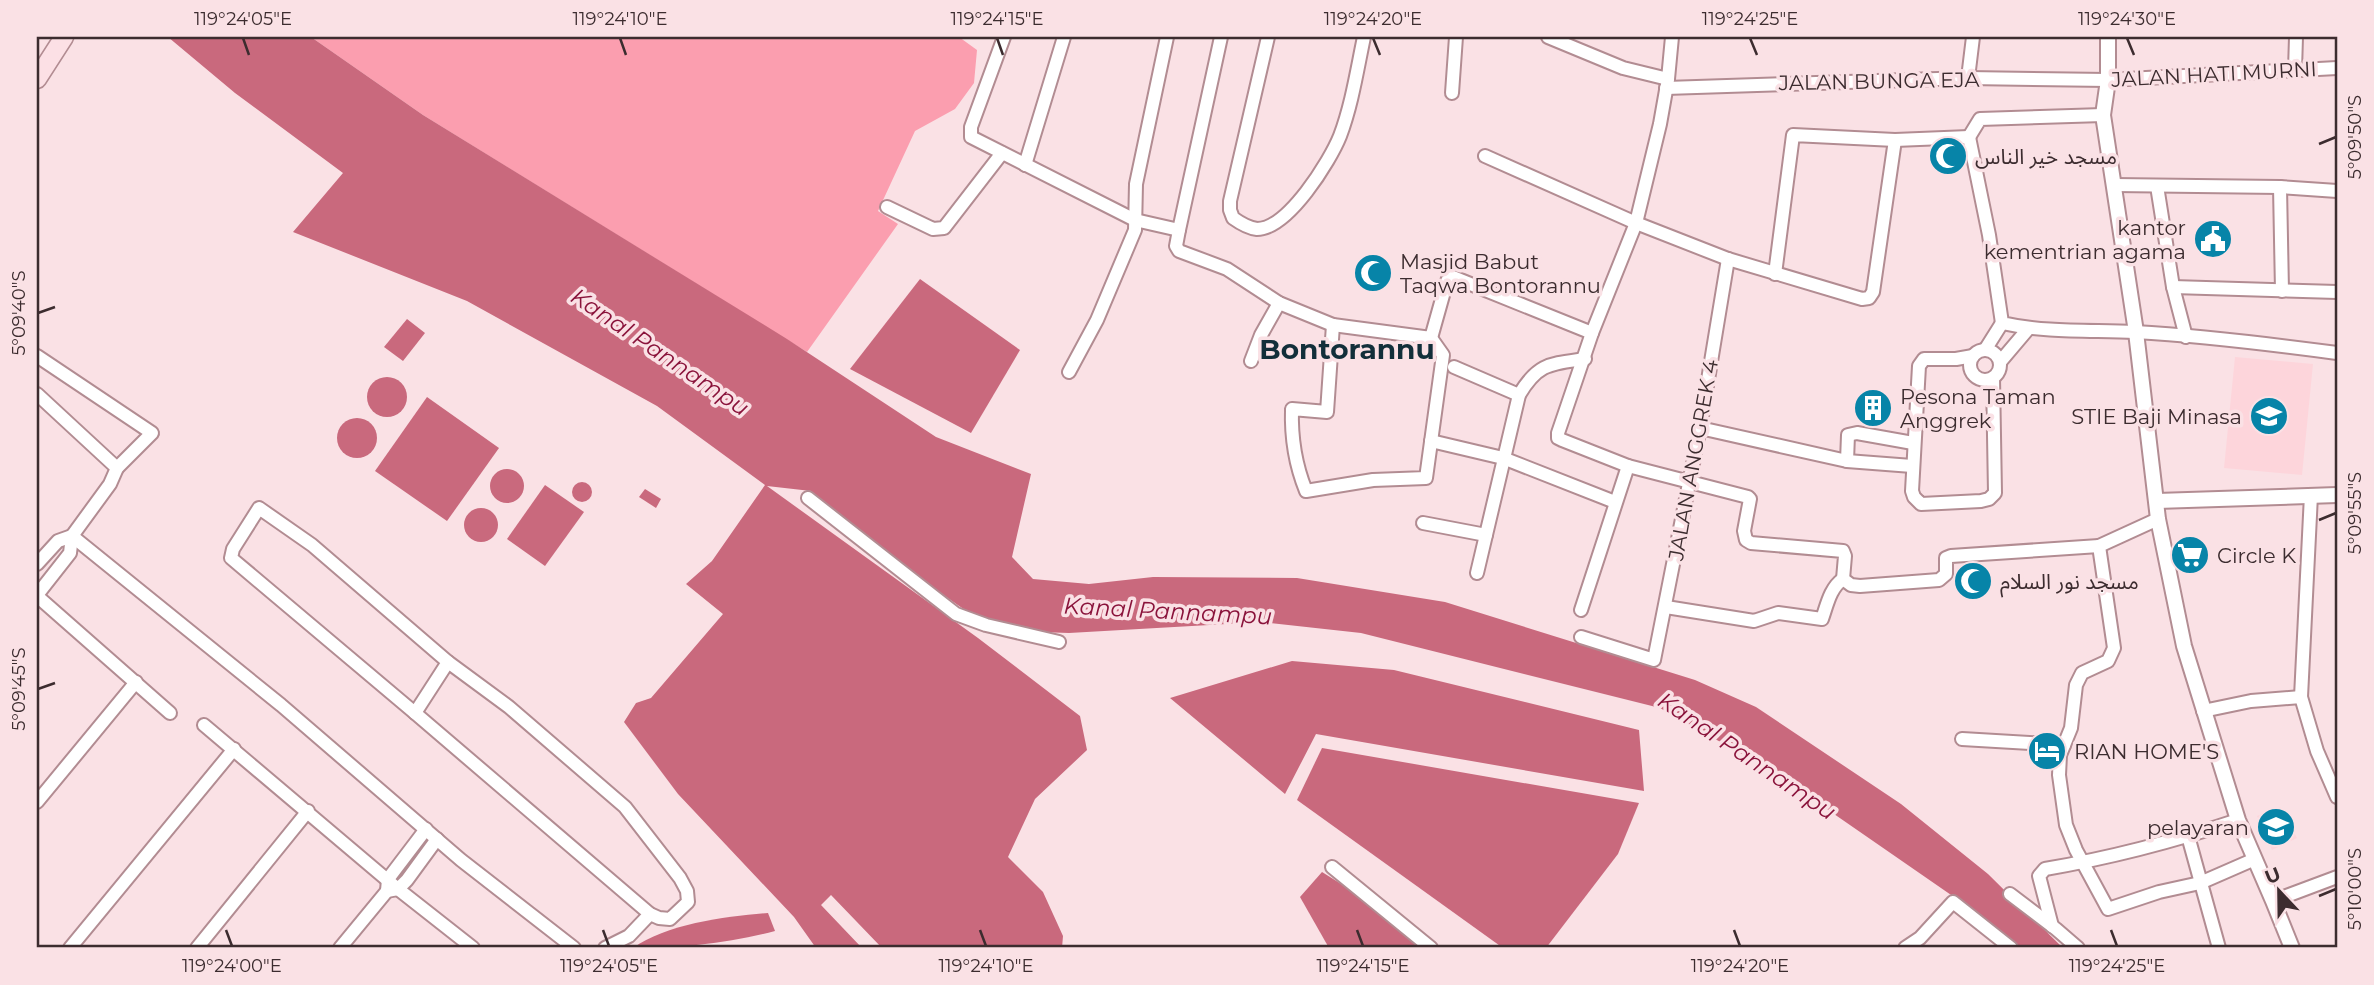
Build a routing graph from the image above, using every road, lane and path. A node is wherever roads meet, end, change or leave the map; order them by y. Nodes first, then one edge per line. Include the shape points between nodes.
1 (64, 37) edge
2 (1004, 37) edge
3 (1064, 37) edge
4 (1167, 37) edge
5 (1221, 37) edge
6 (1268, 37) edge
7 (1364, 37) edge
8 (1456, 37) edge
9 (1548, 37) edge
10 (1672, 37) edge
11 (1973, 37) edge
12 (2108, 37) edge
13 (2296, 37) edge
14 (2337, 68) edge
15 (2295, 70) junction
16 (1968, 78) junction
17 (37, 79) edge
18 (2092, 80) joint
19 (2108, 80) junction
20 (1667, 83) junction
21 (1452, 93) dead end
22 (2103, 115) junction
23 (1969, 137) junction
24 (1895, 140) junction
25 (1002, 153) junction
26 (1485, 156) dead end
27 (1025, 164) junction
28 (2114, 185) junction
29 (2157, 186) junction
30 (2280, 187) junction
31 (2337, 191) edge
32 (887, 207) dead end
33 (1135, 220) junction
34 (1636, 223) junction
35 (1179, 230) junction
36 (1728, 259) junction
37 (1775, 274) junction
38 (2173, 287) junction
39 (2282, 291) junction
40 (2337, 292) edge
41 (1278, 302) junction
42 (2002, 323) junction
43 (1333, 325) junction
44 (2028, 329) junction
45 (2136, 332) junction
46 (1592, 333) junction
47 (2186, 337) junction
48 (1431, 338) junction
49 (1985, 350) junction
50 (2337, 353) edge
51 (37, 356) edge
52 (1585, 359) junction
53 (1971, 359) junction
54 (1251, 360) dead end
55 (2000, 362) junction
56 (1454, 367) dead end
57 (1069, 372) dead end
58 (1988, 380) junction
59 (37, 394) edge
60 (1519, 395) junction
61 (1700, 428) junction
62 (1431, 440) junction
63 (1913, 443) junction
64 (1503, 458) junction
65 (1847, 461) junction
66 (1628, 466) junction
67 (1912, 466) junction
68 (117, 468) junction
69 (1689, 483) junction
70 (2311, 495) junction
71 (2337, 495) edge
72 (807, 498) dead end
73 (2157, 501) junction
74 (1615, 502) junction
75 (2158, 519) junction
76 (1423, 523) dead end
77 (1486, 534) junction
78 (72, 536) junction
79 (2099, 546) junction
80 (37, 564) edge
81 (1477, 573) dead end
82 (1843, 579) junction
83 (37, 595) edge
84 (1666, 607) junction
85 (1581, 610) dead end
86 (1581, 637) dead end
87 (1059, 642) dead end
88 (447, 662) junction
89 (136, 682) junction
90 (2301, 697) junction
91 (2203, 711) junction
92 (170, 713) dead end
93 (415, 713) junction
94 (204, 725) dead end
95 (1962, 739) dead end
96 (2064, 745) junction
97 (234, 750) junction
98 (2337, 797) edge
99 (37, 802) edge
100 (308, 811) junction
101 (2238, 820) junction
102 (426, 829) junction
103 (2189, 836) junction
104 (437, 839) junction
105 (2255, 859) junction
106 (2085, 863) junction
107 (1332, 867) dead end
108 (2337, 877) edge
109 (2200, 883) junction
110 (391, 886) junction
111 (2010, 894) dead end
112 (2273, 901) junction
113 (650, 915) junction
114 (2052, 926) junction
115 (1910, 947) edge
116 (70, 948) edge
117 (197, 948) edge
118 (340, 948) edge
119 (473, 948) edge
120 (574, 948) edge
121 (605, 948) edge
122 (1431, 948) edge
123 (2011, 948) edge
124 (2078, 948) edge
125 (2220, 948) edge
126 (2292, 948) edge

1 - 17 main road
2 - 25 street via 970,135
3 - 27 street
4 - 33 street via 1136,184
5 - 35 street
6 - 7 street via 1230,201 1233,218 1255,229 1266,228 1290,210 1328,160 1350,102
8 - 21 street
9 - 20 street, JALAN BUNGA EJA
10 - 20 street
11 - 16 street
12 - 19 street
13 - 15 street
14 - 15 street, JALAN HATI MURNI
15 - 19 street, JALAN HATI MURNI
16 - 18 street, JALAN BUNGA EJA
16 - 20 street, JALAN BUNGA EJA
18 - 19 street, JALAN HATI MURNI
19 - 22 street
20 - 34 street
22 - 23 street via 1980,119
22 - 28 street
23 - 24 street
23 - 42 street
24 - 37 street via 1793,135
24 - 37 street via 1869,298
25 - 27 street
25 - 32 street via 944,228 933,229
26 - 34 street
27 - 33 street
28 - 29 street
28 - 45 street
29 - 30 street
29 - 38 street
30 - 31 street
30 - 39 street
33 - 35 street
33 - 57 street via 1127,252
34 - 36 street
34 - 46 street
35 - 41 street via 1179,251 1227,269
36 - 37 street
36 - 61 street, JALAN ANGGREK 4
38 - 39 street
38 - 47 street
39 - 40 street
41 - 43 street
41 - 54 street
42 - 44 street
42 - 49 street
43 - 48 street
43 - 62 street via 1327,412 1292,410 1292,444 1306,491 1373,480 1426,478
44 - 45 street
44 - 55 street
45 - 47 street
45 - 73 street
46 - 48 street via 1452,277
46 - 52 street
47 - 50 street
48 - 62 street via 1443,355
49 - 53 street
49 - 55 street
51 - 68 street via 152,433
52 - 60 street via 1543,368 1530,376
52 - 66 street via 1558,438
53 - 58 street via 1972,375
53 - 63 street via 1929,358 1921,362
55 - 58 street via 1999,371
56 - 60 street
58 - 67 street via 1994,394 1995,493 1981,501 1925,505 1912,491
59 - 68 street
60 - 64 street
61 - 65 street
61 - 69 street, JALAN ANGGREK 4
62 - 64 street
63 - 65 street via 1847,435
63 - 67 street
64 - 74 street
64 - 77 street
65 - 67 street
66 - 69 street
66 - 74 street
68 - 78 street
69 - 82 street via 1748,496 1744,536 1751,543 1843,551
69 - 84 street, JALAN ANGGREK 4
70 - 71 street
70 - 73 street
70 - 90 street
72 - 87 street via 956,614
73 - 75 street
74 - 85 street
75 - 79 street
75 - 91 street via 2184,646
76 - 77 street
77 - 81 street
78 - 80 street via 58,541
78 - 83 street via 70,554
78 - 102 street
79 - 82 street via 1951,556 1946,558 1945,576 1935,582 1860,586
79 - 96 street via 2114,648 2108,661 2079,678
82 - 84 street via 1832,592 1822,619 1778,613 1754,621
83 - 89 street
84 - 86 street, JALAN ANGGREK 4 via 1654,660
88 - 93 street
88 - 93 street via 312,545 259,508 231,558
88 - 113 street via 509,707 635,820 689,896 670,919
89 - 92 street
89 - 99 street
90 - 91 street
90 - 98 street
91 - 101 street
93 - 113 street
94 - 97 street
95 - 96 street
96 - 106 street via 2059,775 2066,825
97 - 100 street
97 - 116 street
100 - 110 street
100 - 117 street
101 - 103 street
101 - 105 street
102 - 104 street
102 - 110 street
103 - 106 street
103 - 109 street
104 - 110 street
104 - 120 street
105 - 109 street
105 - 112 street
106 - 109 street via 2108,909
106 - 114 street via 2045,869 2040,874
107 - 122 street
108 - 112 street
109 - 125 street
110 - 118 street
110 - 119 street
111 - 114 street
112 - 126 street
113 - 121 street via 629,936
114 - 124 street
115 - 123 street via 1953,902

